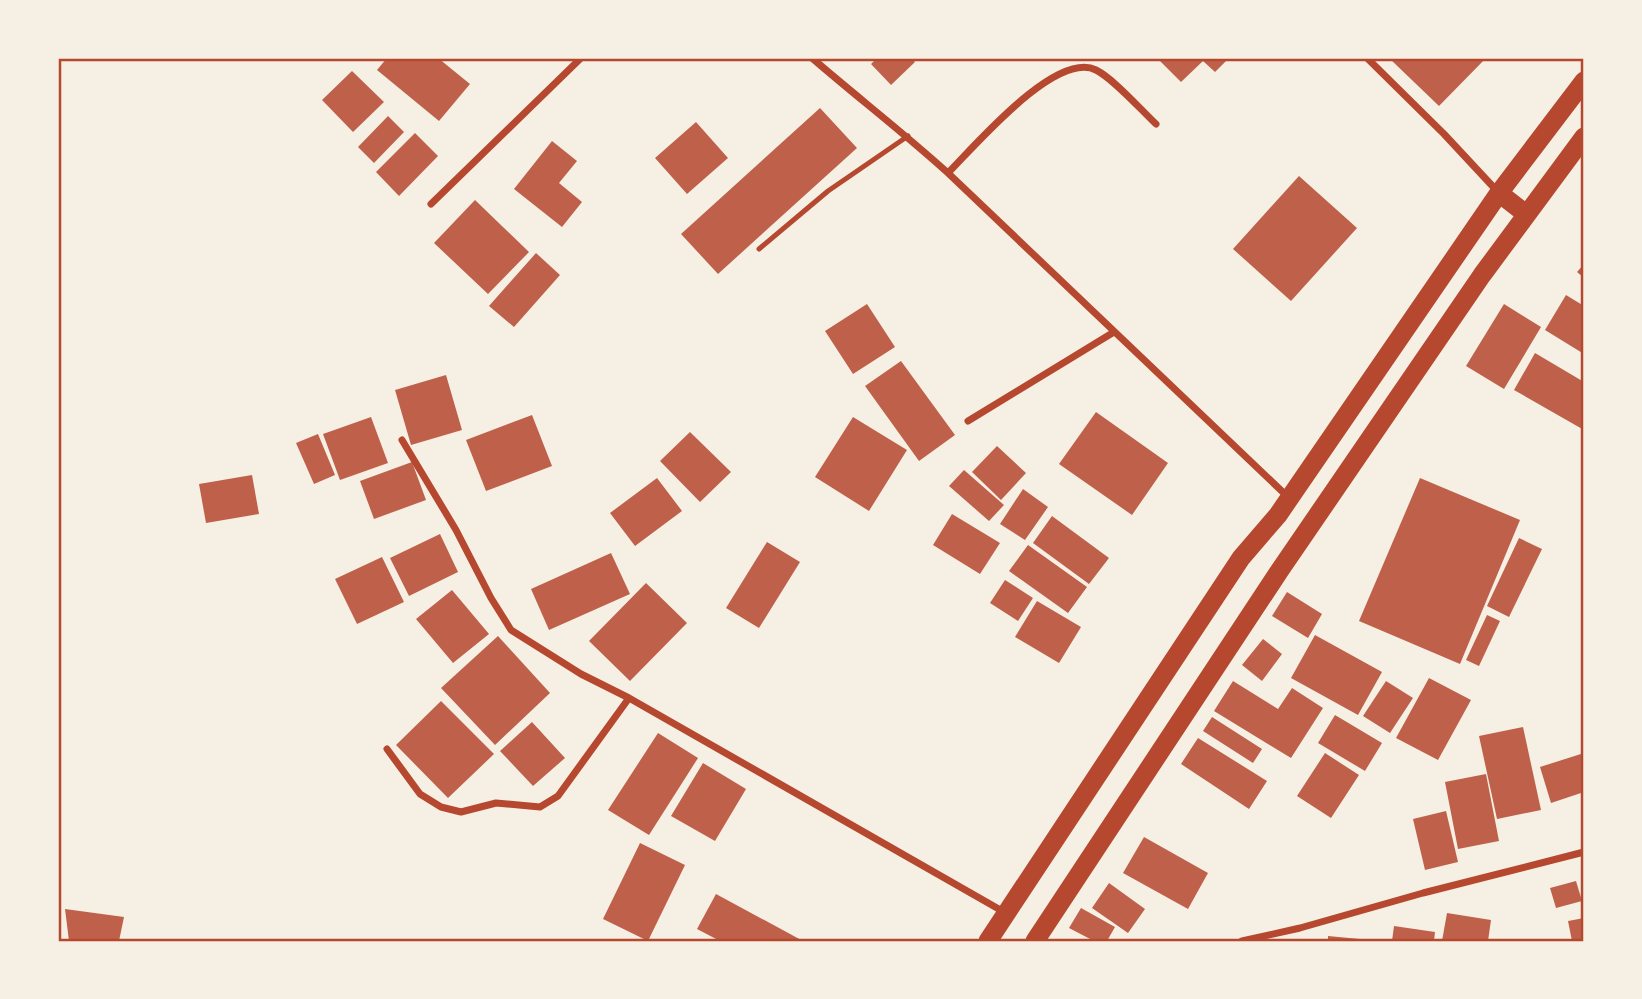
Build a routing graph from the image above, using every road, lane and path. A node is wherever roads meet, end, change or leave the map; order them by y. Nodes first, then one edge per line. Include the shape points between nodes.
1 (581, 58) edge
2 (812, 58) edge
3 (1367, 58) edge
4 (1584, 81) edge
5 (1156, 124) dead end
6 (908, 136) junction
7 (1584, 137) edge
8 (948, 173) junction
9 (1499, 192) junction
10 (431, 204) dead end
11 (1526, 214) junction
12 (759, 249) dead end
13 (1444, 271) junction
14 (1472, 289) junction
15 (1114, 332) junction
16 (968, 421) dead end
17 (402, 440) dead end
18 (1289, 497) junction
19 (629, 698) junction
20 (387, 749) dead end
21 (1584, 852) edge
22 (1008, 914) junction
23 (988, 941) edge
24 (1035, 941) edge
25 (1242, 941) edge

1 - 10 street
2 - 6 street
3 - 9 street
4 - 9 highway
5 - 8 street via 1096,69 1077,67 1034,89
6 - 8 street
6 - 12 lane via 828,191
7 - 11 highway
8 - 15 street
9 - 11 highway
9 - 13 highway
11 - 14 highway
13 - 14 highway via 1457,274
13 - 18 highway
14 - 24 highway
15 - 16 street
15 - 18 street
17 - 19 street via 510,630
18 - 22 highway via 1241,558
19 - 20 street via 558,796 540,807 496,803 461,812 441,807 420,794
19 - 22 street
21 - 25 street
22 - 23 highway

